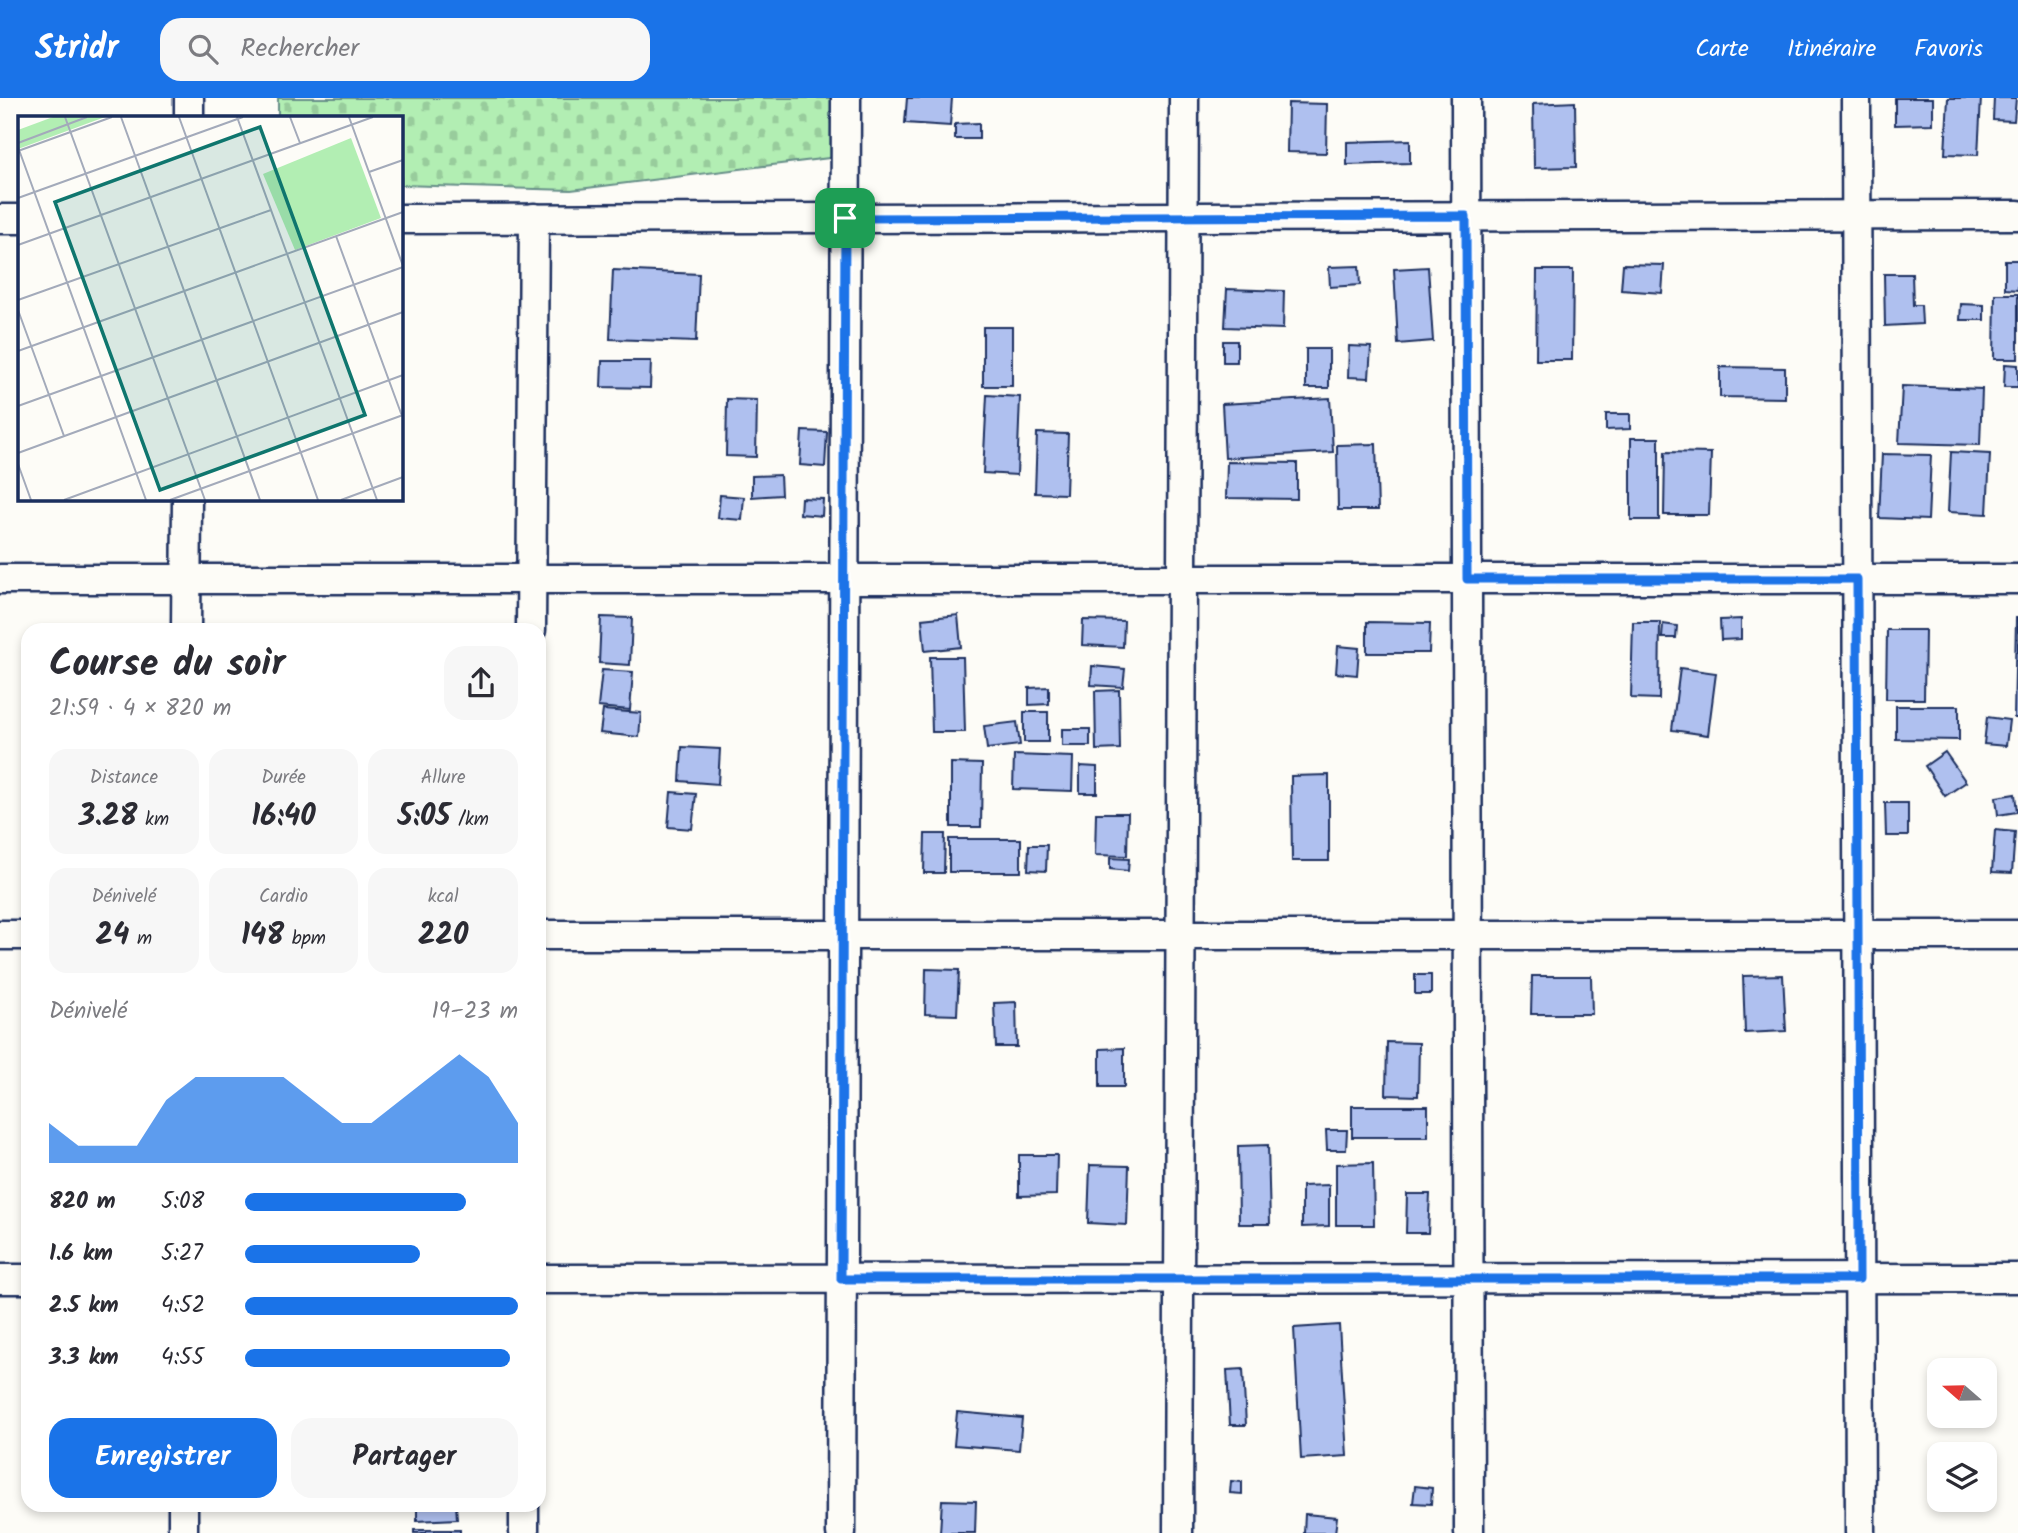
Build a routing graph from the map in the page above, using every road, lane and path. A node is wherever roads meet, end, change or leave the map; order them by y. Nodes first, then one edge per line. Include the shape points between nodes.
1 (189, 98) edge
2 (846, 98) edge
3 (1184, 98) edge
4 (1466, 98) edge
5 (1856, 98) edge
6 (189, 116) edge
7 (2018, 215) edge
8 (1466, 216) junction
9 (1857, 216) junction
10 (1183, 217) junction
11 (534, 218) junction
12 (845, 218) junction
13 (0, 219) edge
14 (18, 219) edge
15 (402, 219) edge
16 (187, 500) edge
17 (0, 579) edge
18 (187, 579) junction
19 (532, 579) junction
20 (844, 579) junction
21 (1182, 579) junction
22 (1467, 579) junction
23 (1857, 579) junction
24 (2018, 579) edge
25 (187, 623) edge
26 (531, 623) edge
27 (1180, 934) junction
28 (2018, 934) edge
29 (0, 935) edge
30 (21, 935) edge
31 (546, 935) edge
32 (842, 935) junction
33 (1468, 935) junction
34 (1858, 935) junction
35 (1469, 1278) junction
36 (2018, 1278) edge
37 (0, 1279) edge
38 (21, 1279) edge
39 (546, 1279) edge
40 (841, 1279) junction
41 (1179, 1279) junction
42 (1859, 1279) junction
43 (183, 1512) edge
44 (524, 1512) edge
45 (183, 1533) edge
46 (524, 1533) edge
47 (841, 1533) edge
48 (1178, 1533) edge
49 (1469, 1533) edge
50 (1860, 1533) edge

1 - 6 street
2 - 12 street
3 - 10 street
4 - 8 street
5 - 9 street
7 - 9 street
8 - 9 street
8 - 10 street
8 - 22 street
9 - 23 street
10 - 12 street
10 - 21 street
11 - 12 street
11 - 15 street
11 - 19 street
12 - 20 street
13 - 14 street
16 - 18 street
17 - 18 street
18 - 19 street
18 - 25 street
19 - 20 street
19 - 26 street
20 - 21 street
20 - 32 street
21 - 22 street
21 - 27 street
22 - 23 street
22 - 33 street
23 - 24 street
23 - 34 street
27 - 32 street
27 - 33 street
27 - 41 street
28 - 34 street
29 - 30 street
31 - 32 street
32 - 40 street
33 - 34 street
33 - 35 street
34 - 42 street
35 - 41 street
35 - 42 street
35 - 49 street
36 - 42 street
37 - 38 street
39 - 40 street
40 - 41 street
40 - 47 street
41 - 48 street
42 - 50 street
43 - 45 street
44 - 46 street

